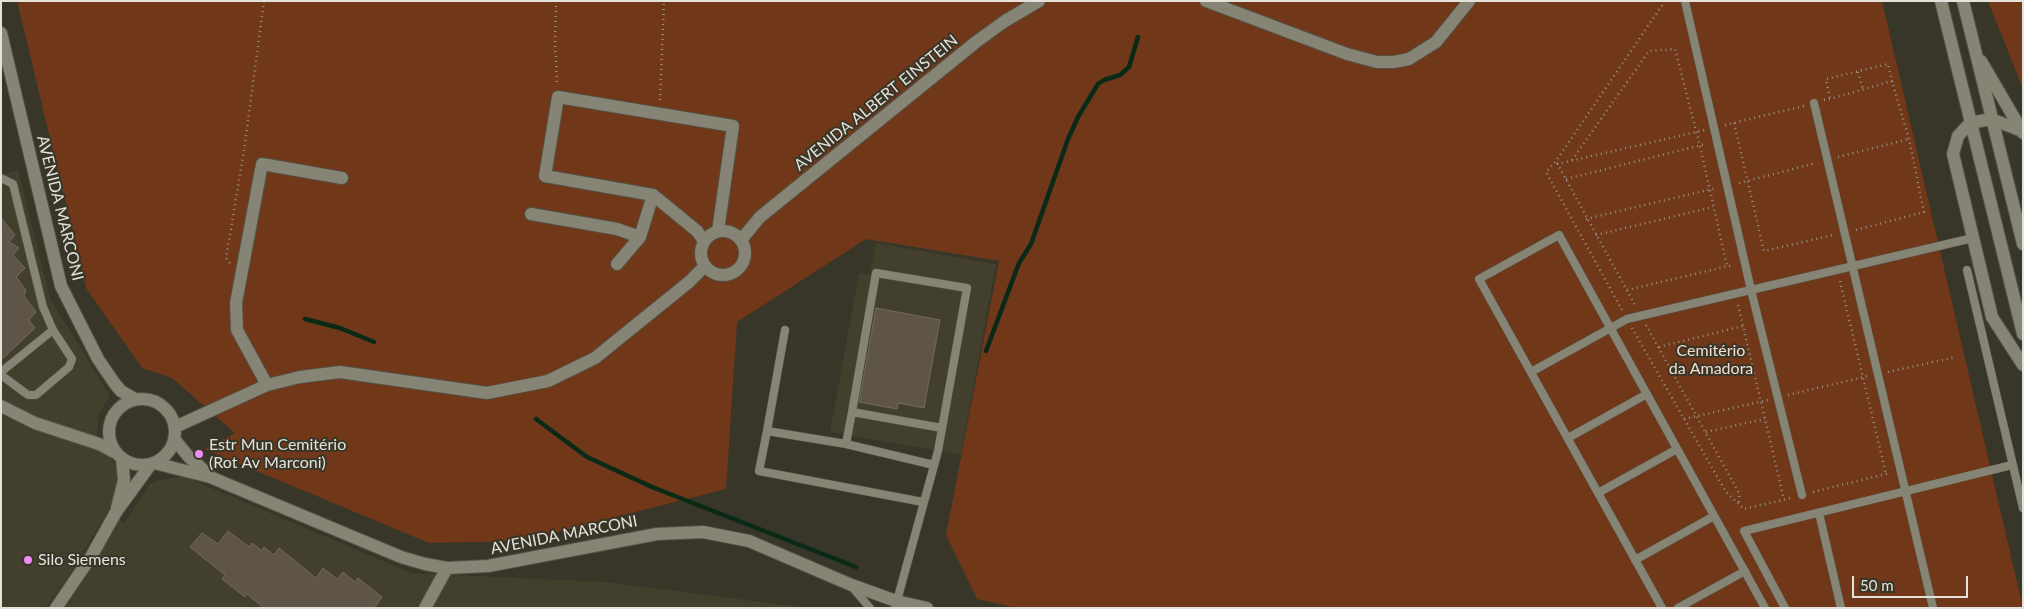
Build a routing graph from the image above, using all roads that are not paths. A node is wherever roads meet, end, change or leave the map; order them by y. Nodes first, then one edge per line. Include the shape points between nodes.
1 (1039, 1) edge
2 (1206, 1) edge
3 (1469, 1) edge
4 (1685, 1) edge
5 (1941, 1) edge
6 (1963, 1) edge
7 (1, 33) edge
8 (1975, 50) junction
9 (1814, 103) road end
10 (1991, 119) junction
11 (1970, 123) junction
12 (2023, 132) edge
13 (1, 178) edge
14 (342, 178) dead end
15 (653, 195) junction
16 (531, 214) dead end
17 (718, 231) junction
18 (640, 236) junction
19 (1973, 238) junction
20 (741, 240) junction
21 (704, 241) junction
22 (2023, 244) edge
23 (616, 264) dead end
24 (705, 266) junction
25 (1853, 266) junction
26 (1967, 270) dead end
27 (1750, 290) junction
28 (1992, 317) junction
29 (1978, 319) junction
30 (1610, 327) junction
31 (53, 330) junction
32 (785, 330) dead end
33 (2023, 334) edge
34 (2023, 365) edge
35 (1531, 372) junction
36 (1, 374) edge
37 (267, 385) junction
38 (1647, 394) junction
39 (135, 399) junction
40 (1, 406) edge
41 (852, 412) junction
42 (942, 428) junction
43 (767, 431) junction
44 (175, 433) junction
45 (1568, 438) junction
46 (846, 444) junction
47 (1677, 449) junction
48 (119, 456) junction
49 (153, 464) junction
50 (934, 465) junction
51 (2012, 465) junction
52 (210, 477) junction
53 (1906, 491) junction
54 (1598, 493) junction
55 (1802, 495) road end
56 (923, 502) junction
57 (2023, 508) edge
58 (116, 512) junction
59 (1819, 513) junction
60 (1714, 516) junction
61 (1635, 560) junction
62 (447, 568) junction
63 (1745, 571) junction
64 (849, 584) junction
65 (894, 605) edge
66 (56, 608) edge
67 (425, 608) edge
68 (870, 608) edge
69 (927, 608) edge
70 (1662, 608) edge
71 (1678, 608) edge
72 (1765, 608) edge
73 (1785, 608) edge
74 (1842, 608) edge
75 (1933, 608) edge

1 - 20 street, AVENIDA ALBERT EINSTEIN via 976,42 760,217
2 - 3 street via 1347,54 1377,62 1409,59 1436,42
4 - 27 lane
5 - 11 street
6 - 8 street
7 - 39 street, AVENIDA MARCONI via 61,286 114,384
8 - 10 street
8 - 12 street
9 - 25 lane
10 - 11 street
10 - 12 street
10 - 22 street
11 - 19 street via 1958,136 1953,154
11 - 33 street
13 - 31 lane via 13,184 43,307
14 - 37 street via 262,164 236,303 237,330
15 - 17 street via 545,176 558,97 733,126
15 - 18 street
15 - 21 street via 698,231
16 - 18 street
17 - 20 street via 731,232
17 - 21 street
18 - 23 street
19 - 25 lane
19 - 28 street
20 - 24 street via 745,253 736,271 716,274
21 - 24 street via 700,254
24 - 37 street via 594,358 548,381 487,393 340,372
25 - 27 lane
25 - 53 lane
26 - 29 lane
27 - 30 lane via 1627,319
27 - 55 lane
28 - 29 lane
28 - 34 street
29 - 51 lane
30 - 35 lane
30 - 35 lane via 1559,235 1479,279
30 - 38 lane
31 - 36 lane
31 - 36 lane via 72,359 70,367 36,395 28,395
32 - 43 lane
35 - 45 lane
37 - 44 street
38 - 45 lane
38 - 47 lane
39 - 44 street via 156,402 165,408 172,416
39 - 48 street via 118,408 109,426 111,445
40 - 48 street via 35,423 99,444
41 - 42 lane
41 - 42 lane via 876,273 967,288
41 - 46 lane
42 - 50 lane
43 - 46 lane
43 - 56 lane via 759,471
44 - 49 street via 164,458
44 - 52 street, AVENIDA MARCONI via 188,456
45 - 54 lane
46 - 50 lane
47 - 54 lane
47 - 60 lane
48 - 49 street via 131,464
48 - 58 street via 124,480
49 - 52 street, AVENIDA MARCONI
49 - 58 street
50 - 56 lane
51 - 53 lane
51 - 57 lane
52 - 62 street, AVENIDA MARCONI via 401,557
53 - 59 lane
53 - 75 lane
54 - 61 lane
56 - 65 lane
58 - 66 street
59 - 73 lane via 1744,531
59 - 74 lane
60 - 61 lane
60 - 63 lane
61 - 70 lane
62 - 64 street, AVENIDA MARCONI via 488,566 656,534 703,532 749,541
62 - 67 street
63 - 71 lane
63 - 72 lane
64 - 65 street, AVENIDA MARCONI
64 - 68 lane
65 - 69 street, AVENIDA MARCONI

